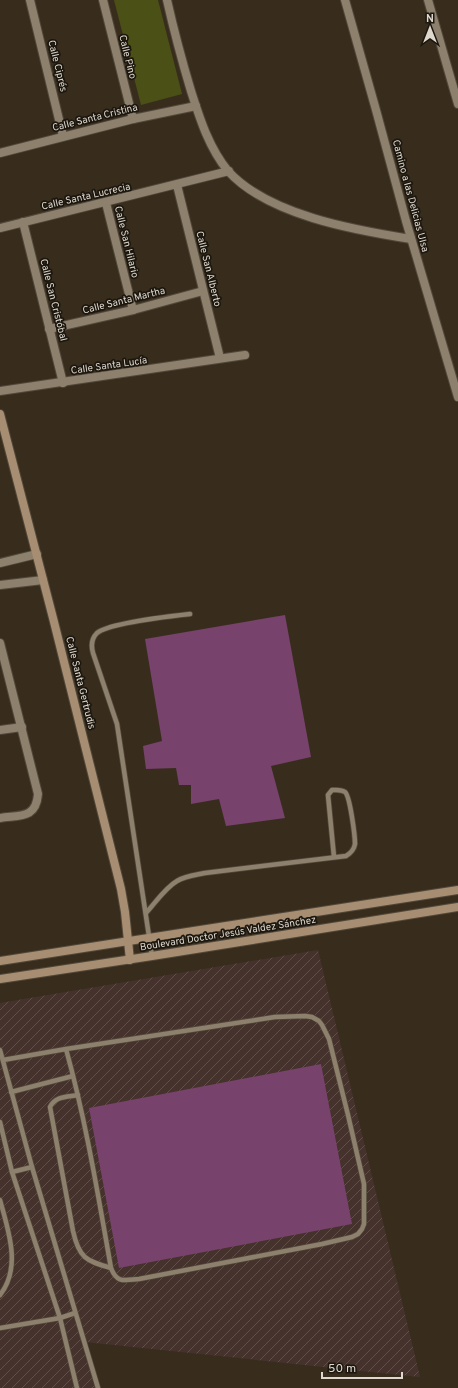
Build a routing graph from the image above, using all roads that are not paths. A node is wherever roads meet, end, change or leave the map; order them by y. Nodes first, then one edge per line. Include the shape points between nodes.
1 (30, 0) edge
2 (102, 0) edge
3 (167, 0) edge
4 (344, 0) edge
5 (428, 0) edge
6 (458, 104) edge
7 (196, 106) junction
8 (133, 119) junction
9 (63, 136) junction
10 (0, 153) edge
11 (229, 171) junction
12 (177, 185) junction
13 (106, 203) junction
14 (23, 222) junction
15 (0, 228) edge
16 (411, 239) junction
17 (203, 291) junction
18 (133, 310) junction
19 (49, 329) junction
20 (245, 355) dead end
21 (220, 358) junction
22 (63, 382) junction
23 (0, 391) edge
24 (458, 396) edge
25 (0, 414) edge
26 (36, 554) junction
27 (0, 563) edge
28 (43, 580) junction
29 (0, 585) edge
30 (190, 614) dead end
31 (0, 643) edge
32 (2, 657) edge
33 (22, 727) junction
34 (0, 730) edge
35 (0, 818) edge
36 (334, 857) junction
37 (458, 890) edge
38 (458, 907) edge
39 (146, 913) junction
40 (149, 938) junction
41 (129, 941) junction
42 (152, 956) junction
43 (130, 960) junction
44 (0, 961) edge
45 (0, 979) edge
46 (0, 1050) edge
47 (66, 1050) junction
48 (3, 1060) junction
49 (73, 1076) junction
50 (11, 1092) junction
51 (78, 1095) junction
52 (0, 1122) edge
53 (32, 1168) junction
54 (12, 1172) junction
55 (0, 1200) edge
56 (111, 1268) junction
57 (0, 1295) edge
58 (75, 1312) junction
59 (60, 1318) junction
60 (0, 1328) edge
61 (77, 1388) edge
62 (98, 1388) edge

1 - 9 street, Calle Ciprés
2 - 8 street, Calle Pino
3 - 7 street
4 - 16 street, Camino a las Delicias Ulsa
5 - 6 street
7 - 8 street, Calle Santa Cristina
7 - 11 street via 212,148
8 - 9 street, Calle Santa Cristina
9 - 10 street, Calle Santa Cristina
11 - 12 street, Calle Santa Lucrecia
11 - 16 street via 253,191 290,210 355,229
12 - 13 street, Calle Santa Lucrecia
12 - 17 street, Calle San Alberto
13 - 14 street, Calle Santa Lucrecia
13 - 18 street, Calle San Hilario
14 - 15 street, Calle Santa Lucrecia
14 - 19 street, Calle San Cristóbal
16 - 24 street, Camino a las Delicias Ulsa
17 - 18 street, Calle Santa Martha
17 - 21 street, Calle San Alberto
18 - 19 street, Calle Santa Martha
19 - 22 street, Calle San Cristóbal
20 - 21 street, Calle Santa Lucía
21 - 22 street, Calle Santa Lucía
22 - 23 street, Calle Santa Lucía
25 - 26 main road, Calle Santa Gertrudis
26 - 27 street
26 - 28 main road, Calle Santa Gertrudis
28 - 29 street
28 - 41 main road, Calle Santa Gertrudis via 121,889
30 - 39 lane via 148,619 102,630 94,637 91,646 117,724
31 - 32 street
32 - 33 street
33 - 34 street
33 - 35 street via 37,789 37,800 33,810 23,815
36 - 36 lane via 351,853 355,844 349,801 345,792 340,790 332,790 328,795
36 - 39 lane via 190,876 178,880
37 - 40 main road, Boulevard Doctor Jesús Valdez Sánchez
38 - 42 main road, Boulevard Doctor Jesús Valdez Sánchez
39 - 40 lane
40 - 41 main road, Boulevard Doctor Jesús Valdez Sánchez
40 - 42 lane
41 - 43 main road, Calle Santa Gertrudis
41 - 44 main road, Boulevard Doctor Jesús Valdez Sánchez
42 - 43 main road, Boulevard Doctor Jesús Valdez Sánchez
43 - 45 main road, Boulevard Doctor Jesús Valdez Sánchez
46 - 48 lane
47 - 48 lane
47 - 49 lane
47 - 56 lane via 275,1017 312,1017 322,1025 329,1039 364,1184 364,1227 352,1237 139,1278 121,1280 114,1275
48 - 50 lane
49 - 50 lane
49 - 51 lane
50 - 53 lane
51 - 56 lane
51 - 56 lane via 57,1098 50,1107 69,1209 80,1252 93,1263
52 - 54 lane
53 - 54 lane
53 - 58 lane
54 - 59 lane
55 - 57 lane via 10,1238 12,1267
58 - 59 lane
58 - 62 lane
59 - 60 lane
59 - 61 lane

